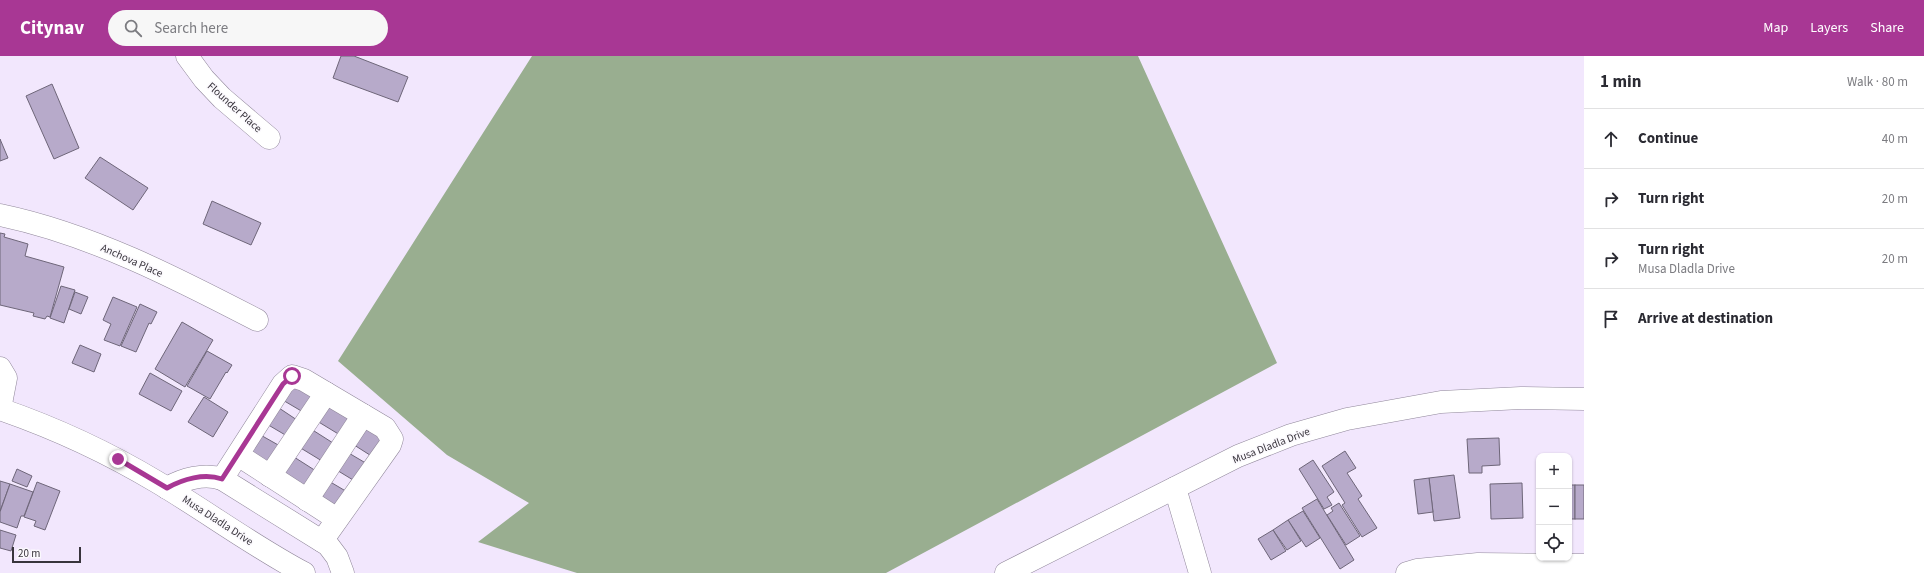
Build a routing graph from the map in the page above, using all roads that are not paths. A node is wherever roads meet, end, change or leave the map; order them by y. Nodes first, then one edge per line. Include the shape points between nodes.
1 (187, 56) edge
2 (269, 138) dead end
3 (0, 216) edge
4 (257, 320) dead end
5 (0, 368) edge
6 (326, 392) junction
7 (1584, 399) edge
8 (0, 409) edge
9 (363, 415) junction
10 (238, 455) junction
11 (270, 476) junction
12 (222, 479) junction
13 (167, 488) junction
14 (1175, 488) junction
15 (307, 500) junction
16 (337, 519) junction
17 (322, 541) junction
18 (1584, 565) edge
19 (274, 566) edge
20 (304, 573) edge
21 (343, 573) edge
22 (1006, 573) edge
23 (1200, 573) edge
24 (1407, 573) edge

1 - 2 street, Flounder Place via 213,89
3 - 4 street, Anchova Place via 29,221 99,245
5 - 8 street via 6,378
6 - 9 street
6 - 10 street via 298,376 289,377
6 - 11 street
7 - 14 street, Musa Dladla Drive via 1521,398 1441,402 1347,419 1291,434 1238,456
8 - 13 street, Musa Dladla Drive via 84,442
9 - 15 street
9 - 16 street via 385,428 390,433 392,441
10 - 11 street
10 - 12 street
11 - 15 street
12 - 13 street via 214,476 192,478
12 - 17 street
13 - 19 street, Musa Dladla Drive
14 - 22 street, Musa Dladla Drive
14 - 23 street
15 - 16 street
16 - 17 street
17 - 21 street via 333,551
18 - 24 street via 1478,564
19 - 20 street, Musa Dladla Drive

